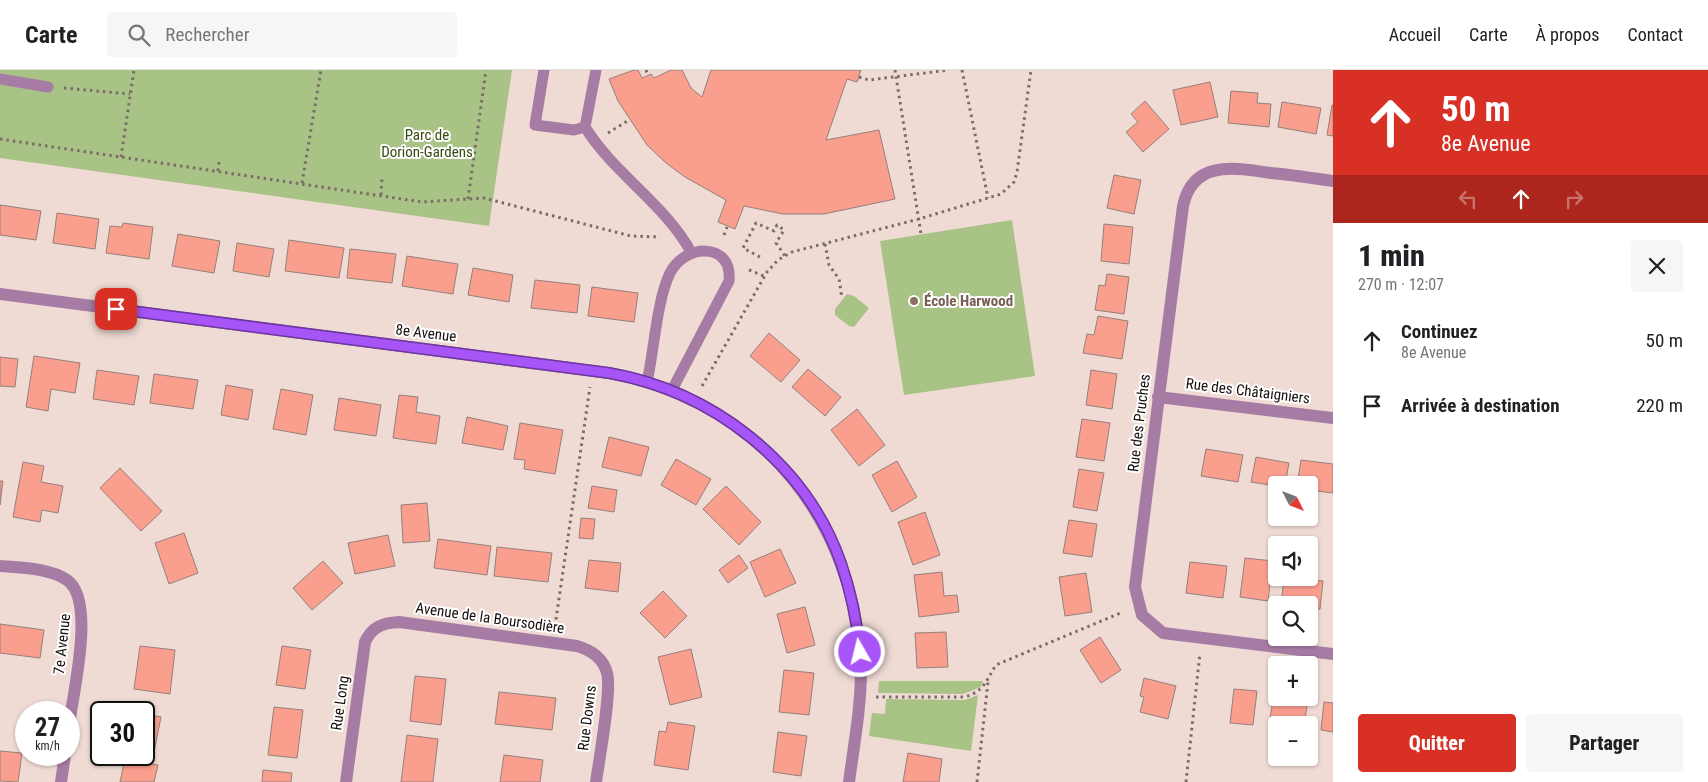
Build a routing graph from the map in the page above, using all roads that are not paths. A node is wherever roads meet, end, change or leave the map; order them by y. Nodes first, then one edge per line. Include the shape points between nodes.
1 (544, 70) edge
2 (596, 70) edge
3 (0, 79) edge
4 (48, 87) road end
5 (585, 127) junction
6 (1333, 180) edge
7 (691, 252) junction
8 (0, 294) edge
9 (647, 382) junction
10 (672, 390) junction
11 (1158, 397) junction
12 (1333, 418) edge
13 (0, 566) edge
14 (373, 630) joint
15 (1333, 654) edge
16 (600, 660) joint
17 (72, 701) edge
18 (63, 766) edge
19 (61, 782) edge
20 (346, 782) edge
21 (596, 782) edge
22 (849, 782) edge

1 - 5 lane via 535,125 574,130
2 - 5 lane
3 - 4 lane
5 - 7 lane via 620,172 670,222
6 - 11 street, Rue des Pruches via 1220,168 1202,176 1189,189 1183,206
7 - 9 lane via 679,260 666,282
7 - 10 lane via 705,250 720,257 729,268 729,281
8 - 9 street, 8e Avenue via 581,369
9 - 10 street, 8e Avenue
10 - 22 street, 8e Avenue via 717,413 750,436 785,470 808,498 841,562 858,633 861,684
11 - 12 street, Rue des Châtaigniers
11 - 15 street, Rue des Pruches via 1136,573 1136,596 1142,615 1155,628 1173,635
13 - 17 street, 7e Avenue via 53,574 72,584 79,595 82,626
14 - 16 street, Avenue de la Boursodière via 380,625 398,622 554,642 586,649
14 - 20 street, Rue Long via 365,642
16 - 21 street, Rue Downs via 608,674 609,684
18 - 19 street

